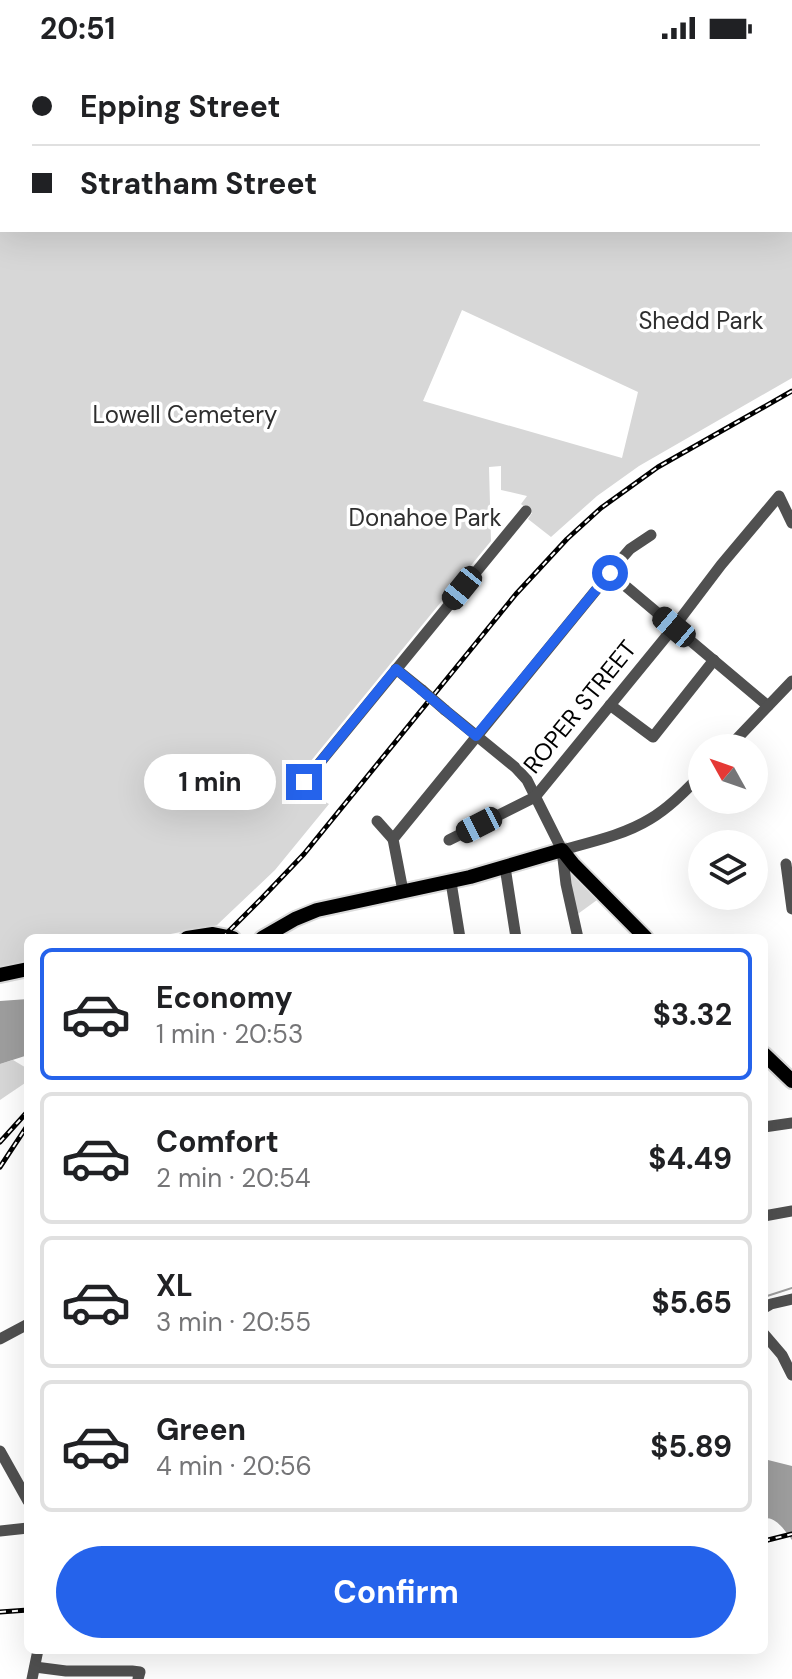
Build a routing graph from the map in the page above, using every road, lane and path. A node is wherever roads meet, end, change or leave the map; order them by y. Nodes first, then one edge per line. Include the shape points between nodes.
1 (526, 511) dead end
2 (792, 523) edge
3 (651, 535) dead end
4 (610, 573) junction
5 (674, 627) junction
6 (714, 660) junction
7 (396, 669) junction
8 (792, 681) edge
9 (610, 705) junction
10 (768, 706) junction
11 (741, 734) edge
12 (476, 736) junction
13 (304, 782) dead end
14 (688, 788) edge
15 (535, 797) junction
16 (377, 821) dead end
17 (393, 839) junction
18 (449, 840) dead end
19 (562, 850) junction
20 (786, 864) dead end
21 (505, 867) junction
22 (451, 882) junction
23 (403, 891) junction
24 (792, 909) edge
25 (269, 934) edge
26 (459, 934) edge
27 (515, 934) edge
28 (574, 934) edge
29 (642, 934) edge
30 (24, 970) edge
31 (0, 975) edge
32 (768, 1058) edge
33 (792, 1081) edge
34 (792, 1123) edge
35 (768, 1126) edge
36 (792, 1211) edge
37 (768, 1215) edge
38 (792, 1299) edge
39 (768, 1306) edge
40 (24, 1326) edge
41 (0, 1339) edge
42 (768, 1339) edge
43 (792, 1375) edge
44 (0, 1451) edge
45 (24, 1494) edge
46 (24, 1528) edge
47 (0, 1531) edge
48 (34, 1673) edge
49 (139, 1676) edge

1 - 7 street
2 - 5 street, ROPER STREET via 779,496
3 - 4 street via 630,549
4 - 5 street
4 - 12 street
5 - 6 street
5 - 9 street, ROPER STREET
6 - 9 street via 653,737
6 - 10 street
7 - 12 street, bridge
7 - 13 street
8 - 10 street
9 - 15 street, ROPER STREET
10 - 11 street
12 - 15 street via 522,774
12 - 17 street
14 - 19 street via 649,820
15 - 18 street
15 - 19 street
16 - 17 street
17 - 23 street
19 - 21 main road
19 - 28 street
19 - 29 main road
20 - 24 street
21 - 22 main road
21 - 27 street
22 - 23 main road
22 - 26 street
23 - 25 main road via 317,910
30 - 31 main road
32 - 33 main road
34 - 35 street
36 - 37 street
38 - 39 street
40 - 41 street
42 - 43 street
44 - 45 street
46 - 47 street
48 - 49 street

